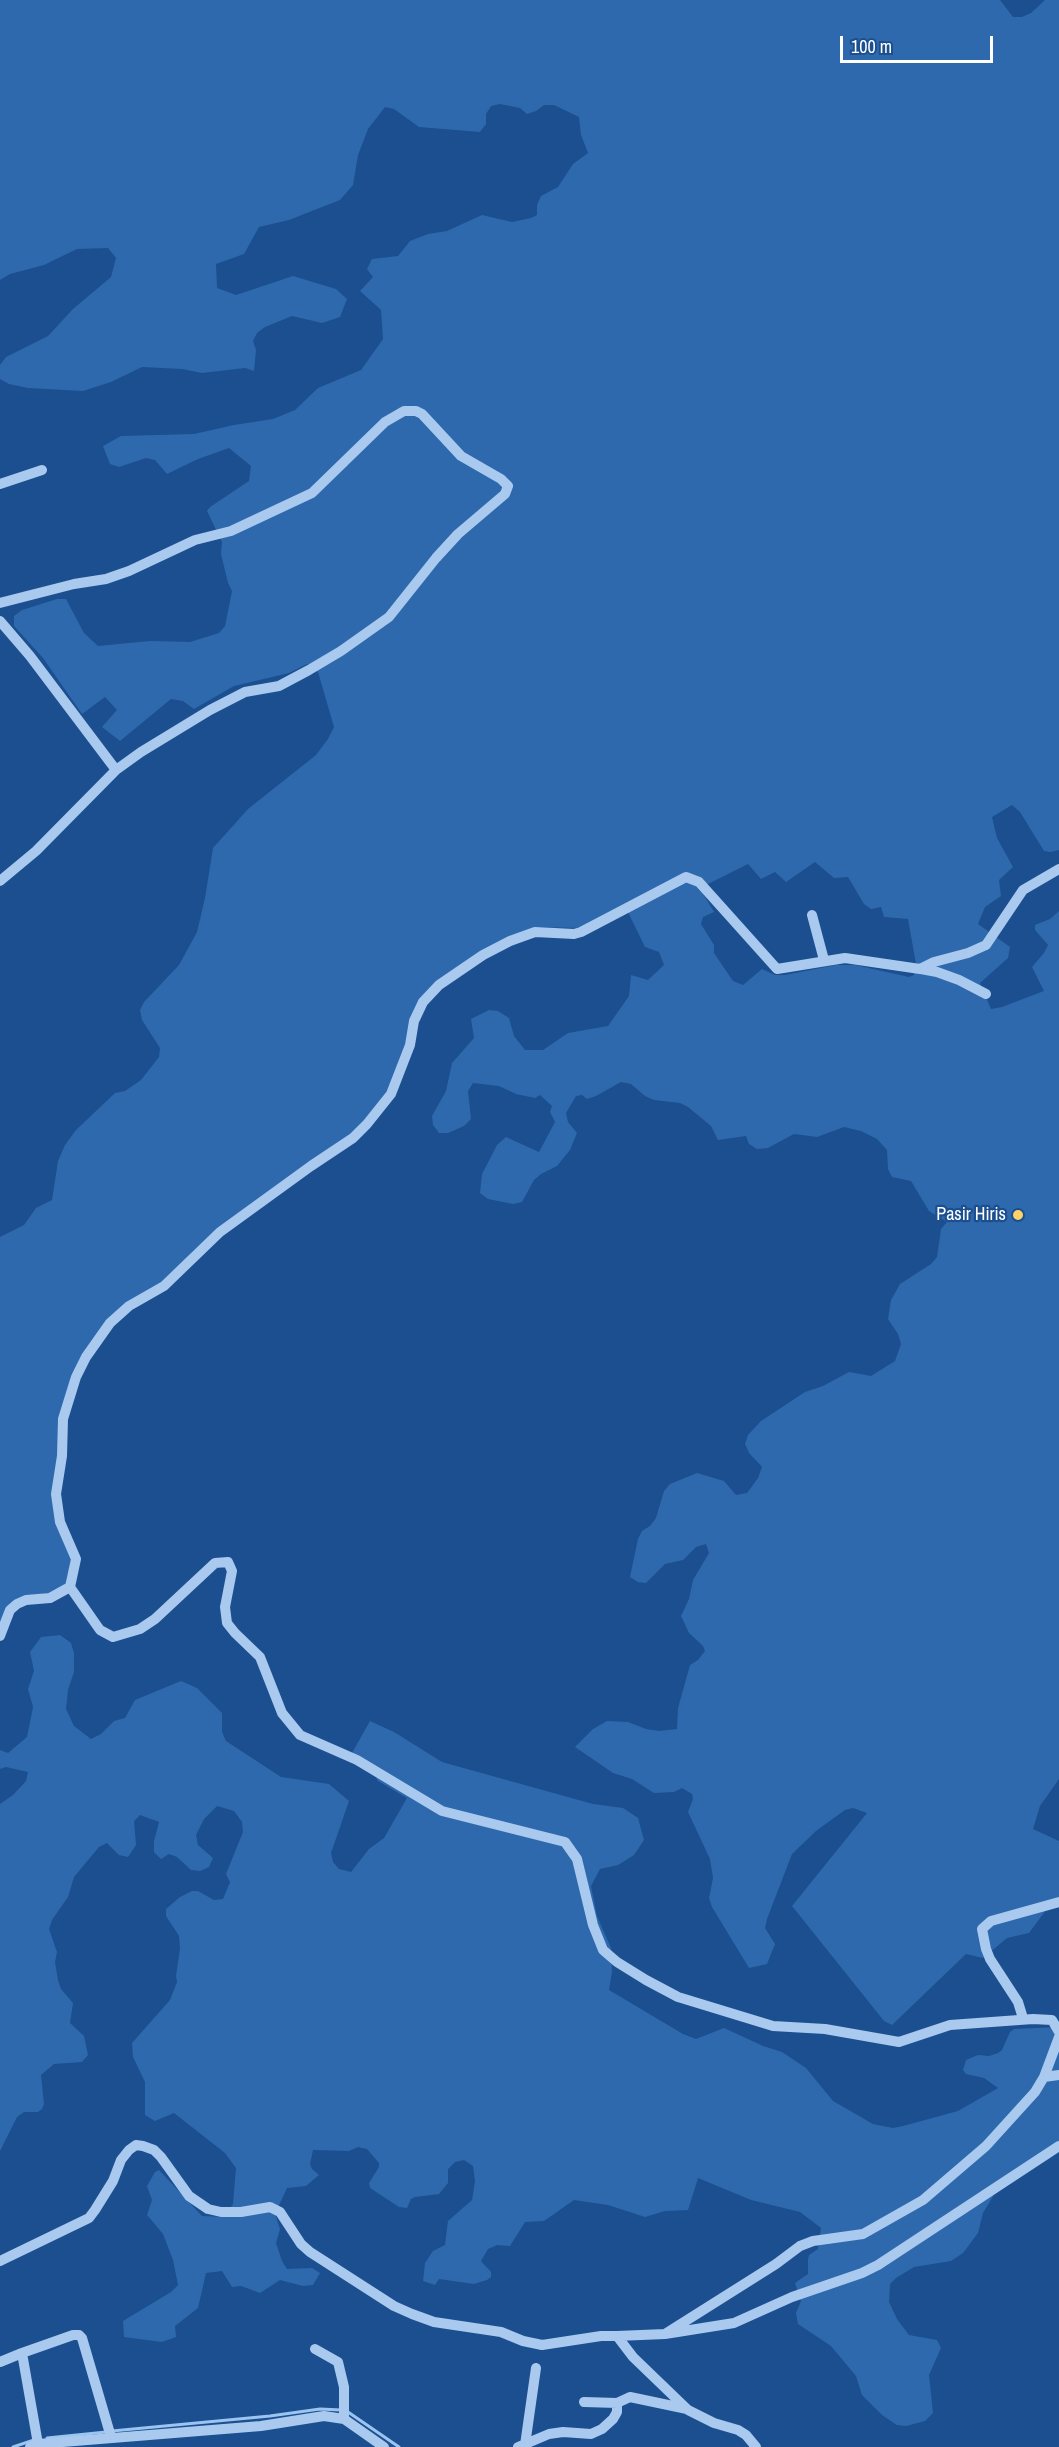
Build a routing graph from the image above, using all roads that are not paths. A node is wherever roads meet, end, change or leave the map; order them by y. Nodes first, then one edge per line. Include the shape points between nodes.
1 (42, 470) dead end
2 (0, 484) edge
3 (0, 603) edge
4 (0, 621) edge
5 (116, 770) junction
6 (1059, 869) edge
7 (0, 881) edge
8 (812, 915) dead end
9 (824, 960) junction
10 (920, 969) junction
11 (986, 994) dead end
12 (70, 1587) junction
13 (0, 1636) edge
14 (1059, 1902) edge
15 (1020, 2020) junction
16 (1059, 2032) edge
17 (1059, 2037) edge
18 (1059, 2075) edge
19 (1044, 2077) junction
20 (1059, 2146) edge
21 (0, 2261) edge
22 (665, 2334) junction
23 (617, 2336) junction
24 (315, 2349) dead end
25 (22, 2353) junction
26 (0, 2362) edge
27 (536, 2368) dead end
28 (584, 2402) dead end
29 (617, 2403) junction
30 (688, 2409) junction
31 (344, 2414) junction
32 (110, 2432) junction
33 (35, 2441) edge
34 (521, 2446) edge
35 (384, 2447) edge
36 (756, 2447) edge

1 - 2 street
3 - 5 street via 129,571 195,540 231,531 312,493 386,422 404,411 422,414 461,456 508,486 506,494 451,542 380,624 279,686 245,692 210,710
4 - 5 street
5 - 7 street via 36,851
6 - 10 street via 1023,890 986,945
8 - 9 street
9 - 10 street via 845,958
9 - 12 street via 777,969 699,882 686,878 581,932 535,932 510,941 439,985 423,1002 414,1021 410,1045 391,1095 367,1124 220,1232 164,1286 129,1306 110,1323 86,1357 63,1419 56,1494 60,1522 76,1559
10 - 11 street via 937,972
12 - 13 street via 50,1598 17,1604 10,1610
12 - 15 street via 100,1630 113,1637 140,1629 215,1563 228,1562 232,1571 225,1607 227,1623 260,1657 282,1713 300,1735 357,1760 442,1811 566,1842 577,1859 593,1926 603,1950 678,1997 773,2026 899,2042 950,2025
14 - 15 street via 991,1921 982,1929 990,1959 1018,2002
15 - 16 street via 1052,2020
17 - 19 street
18 - 19 street
19 - 22 street via 986,2146 923,2199 863,2234 800,2246
20 - 22 street via 879,2265 734,2323
21 - 23 street via 89,2218 113,2181 121,2160 136,2145 154,2150 189,2196 208,2209 241,2212 270,2207 280,2212 310,2252 412,2314 435,2322 501,2332 542,2345
22 - 23 street
23 - 30 street via 633,2357
24 - 31 street via 338,2362 344,2387
25 - 26 street
25 - 32 street via 79,2335
25 - 33 street
27 - 34 street
28 - 29 street
29 - 30 street via 630,2397
29 - 34 street via 613,2420 602,2429 549,2434
30 - 36 street via 738,2430
31 - 32 street via 261,2426
31 - 35 street
32 - 33 street

